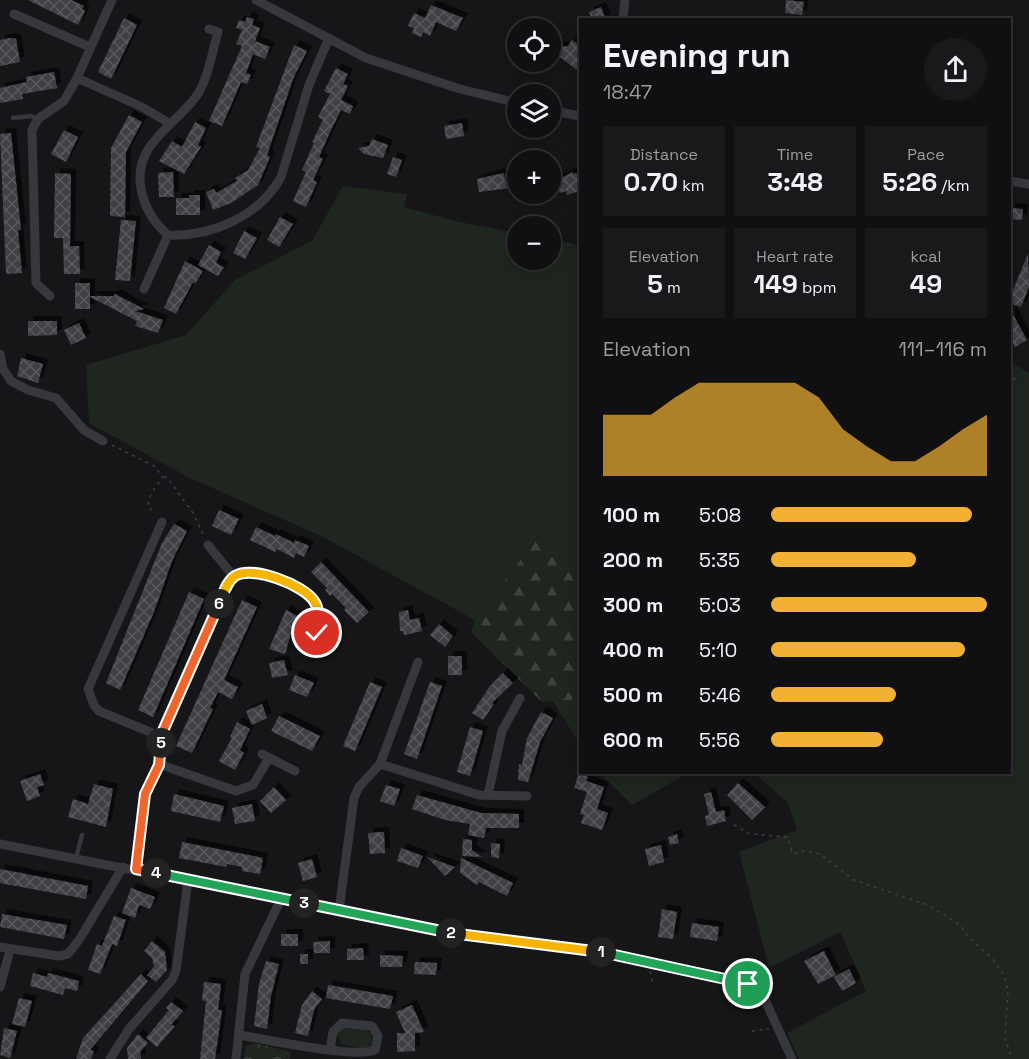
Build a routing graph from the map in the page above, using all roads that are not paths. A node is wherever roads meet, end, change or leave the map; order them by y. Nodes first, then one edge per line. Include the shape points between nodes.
1 (112, 0) edge
2 (256, 0) edge
3 (625, 0) edge
4 (14, 14) dead end
5 (622, 18) edge
6 (209, 29) dead end
7 (329, 38) junction
8 (90, 47) junction
9 (77, 78) junction
10 (507, 100) edge
11 (561, 112) edge
12 (579, 116) edge
13 (13, 118) dead end
14 (38, 119) junction
15 (169, 123) junction
16 (1011, 181) edge
17 (1029, 184) edge
18 (168, 235) junction
19 (144, 289) dead end
20 (50, 296) dead end
21 (0, 354) edge
22 (103, 441) road end
23 (162, 522) road end
24 (208, 545) road end
25 (234, 577) junction
26 (317, 651) dead end
27 (418, 662) dead end
28 (520, 698) dead end
29 (162, 737) junction
30 (380, 764) junction
31 (159, 765) junction
32 (295, 771) dead end
33 (488, 795) junction
34 (527, 796) dead end
35 (82, 836) dead end
36 (0, 844) edge
37 (76, 858) junction
38 (123, 867) junction
39 (136, 869) junction
40 (188, 880) junction
41 (281, 899) junction
42 (339, 910) junction
43 (5, 948) edge
44 (0, 987) edge
45 (238, 1035) junction
46 (330, 1050) junction
47 (110, 1059) edge
48 (236, 1059) edge
49 (792, 1059) edge

1 - 8 street
2 - 7 street
3 - 5 street
4 - 8 street
6 - 15 street via 218,32 199,90
7 - 10 street via 366,58
7 - 18 street via 274,190 261,204 231,221 186,236
8 - 9 street
9 - 14 street via 59,107
9 - 15 street
11 - 12 street
13 - 14 lane
14 - 20 street via 31,145 36,283
15 - 18 street via 150,146 139,169 146,208
16 - 17 street
18 - 19 street
21 - 22 street via 11,381 56,398 84,430
23 - 29 street via 88,689 99,711
24 - 25 street
25 - 26 street via 259,572 310,596 319,612 314,644
25 - 29 street
27 - 30 street
28 - 33 street via 502,731
29 - 31 street
30 - 33 street
30 - 42 street via 354,798
31 - 32 street via 236,791 253,785 266,756
31 - 39 street via 145,794
33 - 34 street
35 - 37 lane
36 - 37 street
37 - 38 street
38 - 39 street
38 - 43 street via 68,954
39 - 40 street
40 - 41 street
40 - 47 street via 176,971
41 - 42 street
41 - 45 street via 245,974
42 - 49 street via 458,934 648,961 755,986 760,989
43 - 44 street
45 - 46 street
45 - 48 street
46 - 46 street via 370,1053 377,1046 378,1036 372,1026 342,1023 333,1032

